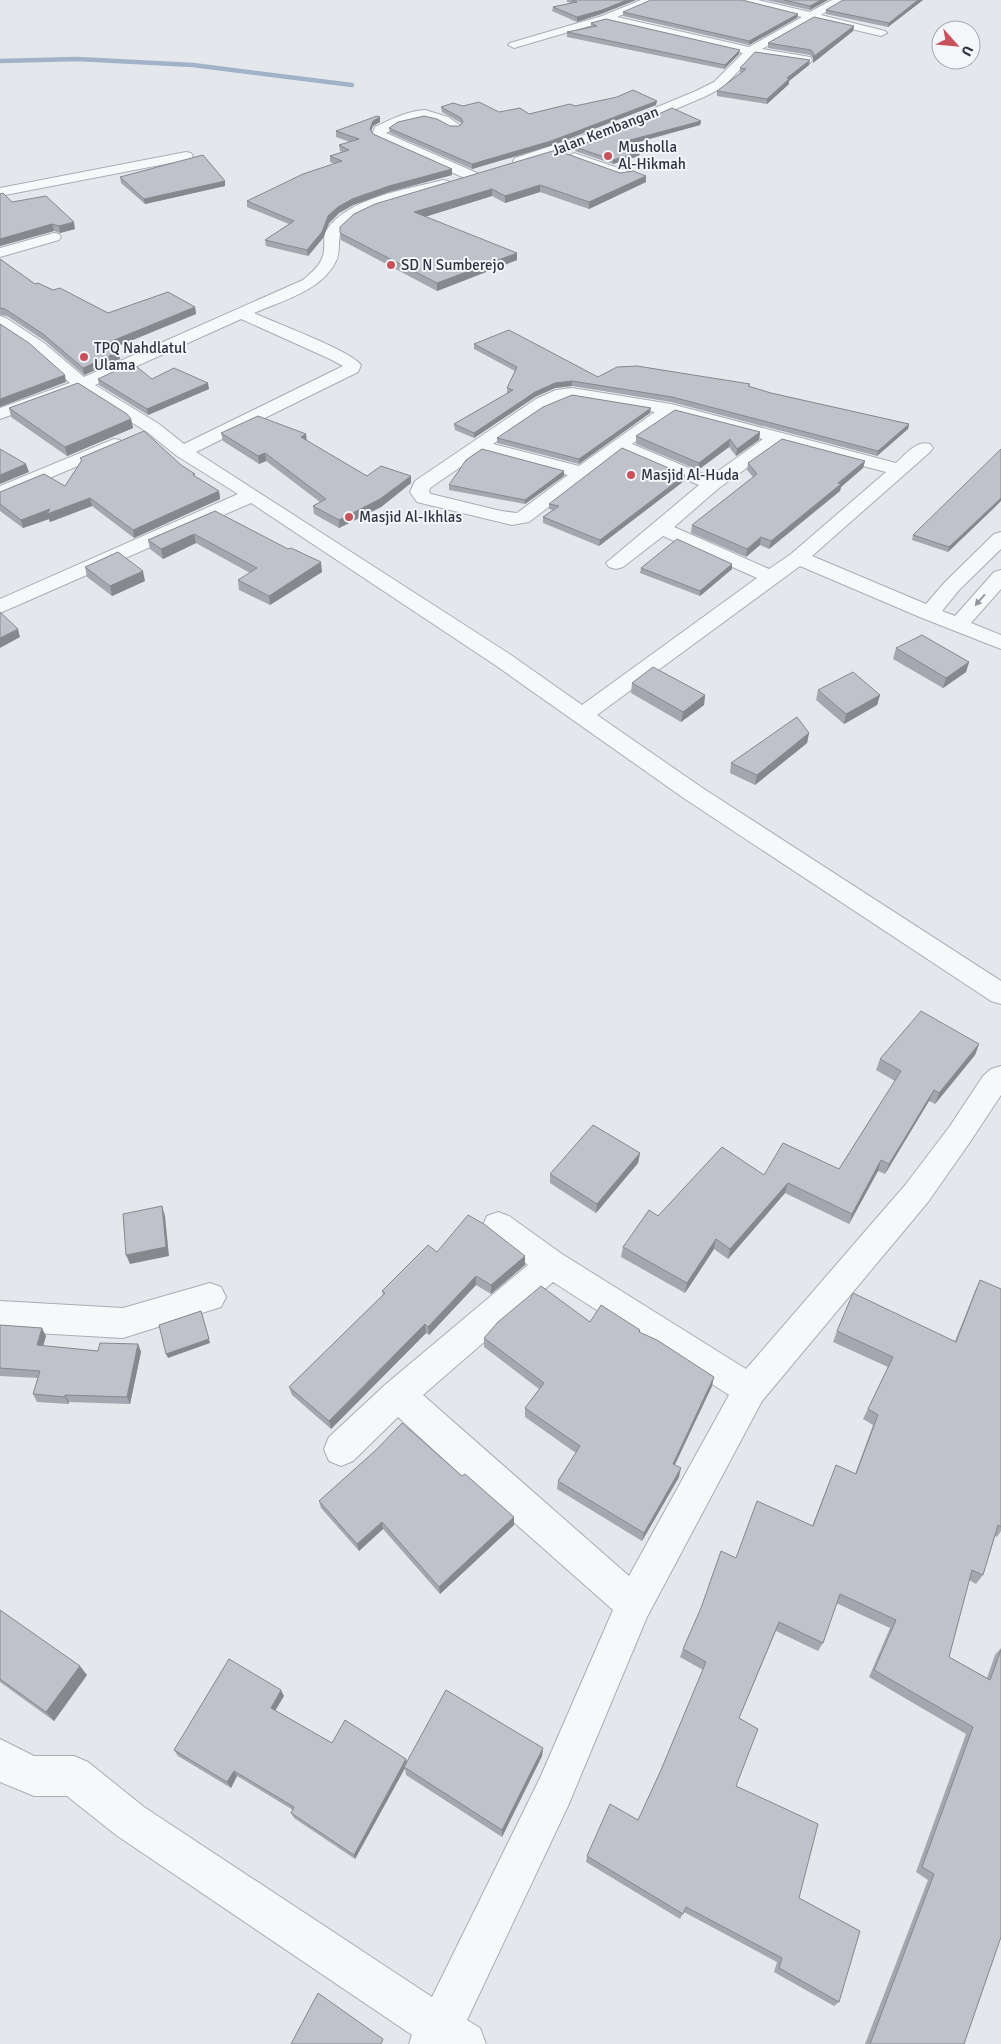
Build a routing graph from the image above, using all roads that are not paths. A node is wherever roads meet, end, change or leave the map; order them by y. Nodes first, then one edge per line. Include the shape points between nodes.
1 (650, 0) edge
2 (745, 0) edge
3 (840, 0) edge
4 (809, 16) junction
5 (606, 18) junction
6 (881, 33) dead end
7 (514, 45) dead end
8 (751, 51) junction
9 (806, 60) edge
10 (455, 126) edge
11 (556, 151) junction
12 (186, 156) dead end
13 (505, 166) edge
14 (488, 171) edge
15 (625, 175) edge
16 (472, 176) junction
17 (0, 192) edge
18 (54, 236) edge
19 (0, 253) edge
20 (240, 313) junction
21 (0, 321) edge
22 (82, 384) junction
23 (671, 409) junction
24 (0, 414) edge
25 (153, 428) junction
26 (777, 437) junction
27 (619, 445) junction
28 (478, 446) junction
29 (924, 448) dead end
30 (183, 452) junction
31 (899, 470) junction
32 (582, 474) junction
33 (712, 484) junction
34 (0, 493) edge
35 (252, 495) junction
36 (661, 528) junction
37 (996, 549) edge
38 (798, 558) junction
39 (616, 563) dead end
40 (1001, 576) edge
41 (770, 577) junction
42 (0, 607) edge
43 (929, 614) junction
44 (959, 624) junction
45 (1001, 643) edge
46 (582, 715) junction
47 (1001, 994) edge
48 (1001, 1077) edge
49 (498, 1225) dead end
50 (550, 1264) junction
51 (210, 1298) dead end
52 (0, 1316) edge
53 (750, 1390) junction
54 (398, 1394) junction
55 (341, 1448) dead end
56 (634, 1604) junction
57 (0, 1758) edge
58 (445, 2039) edge

1 - 5 street
2 - 4 street
3 - 4 street, Jalan Kembangan
4 - 6 street
4 - 8 street, Jalan Kembangan
5 - 7 street
5 - 8 street
8 - 9 street
8 - 11 street, Jalan Kembangan via 718,85
10 - 16 street via 433,114 422,114 411,116 379,133 381,137
11 - 13 street, Jalan Kembangan
11 - 15 street
12 - 17 street
14 - 16 street
16 - 20 street via 384,200 342,220 332,234 330,261 323,270 308,283
18 - 19 street
20 - 22 street
20 - 30 street via 343,358 353,365 352,368
21 - 22 street via 38,346
22 - 24 street
22 - 25 street
23 - 26 street
23 - 27 street
23 - 28 street via 584,394 562,394
25 - 30 street
25 - 34 street
26 - 31 street
26 - 33 street
27 - 32 street
27 - 33 street
28 - 32 street
28 - 32 street via 422,485 419,489 421,496 512,519 528,515
29 - 31 street
30 - 35 street
31 - 38 street
33 - 36 street
35 - 42 street
35 - 46 street
36 - 39 street
36 - 41 street
37 - 43 street via 952,586
38 - 41 street
38 - 43 street
40 -> 44 street
41 - 46 street
43 - 44 street
44 - 45 street
46 - 47 street via 693,793
48 - 53 street via 917,1193
49 - 50 street
50 - 53 street
50 - 54 street
51 - 52 street via 123,1323
53 - 56 street
54 - 55 street
54 - 56 street
56 - 58 street
57 - 58 street via 34,1776 74,1776 130,1821

